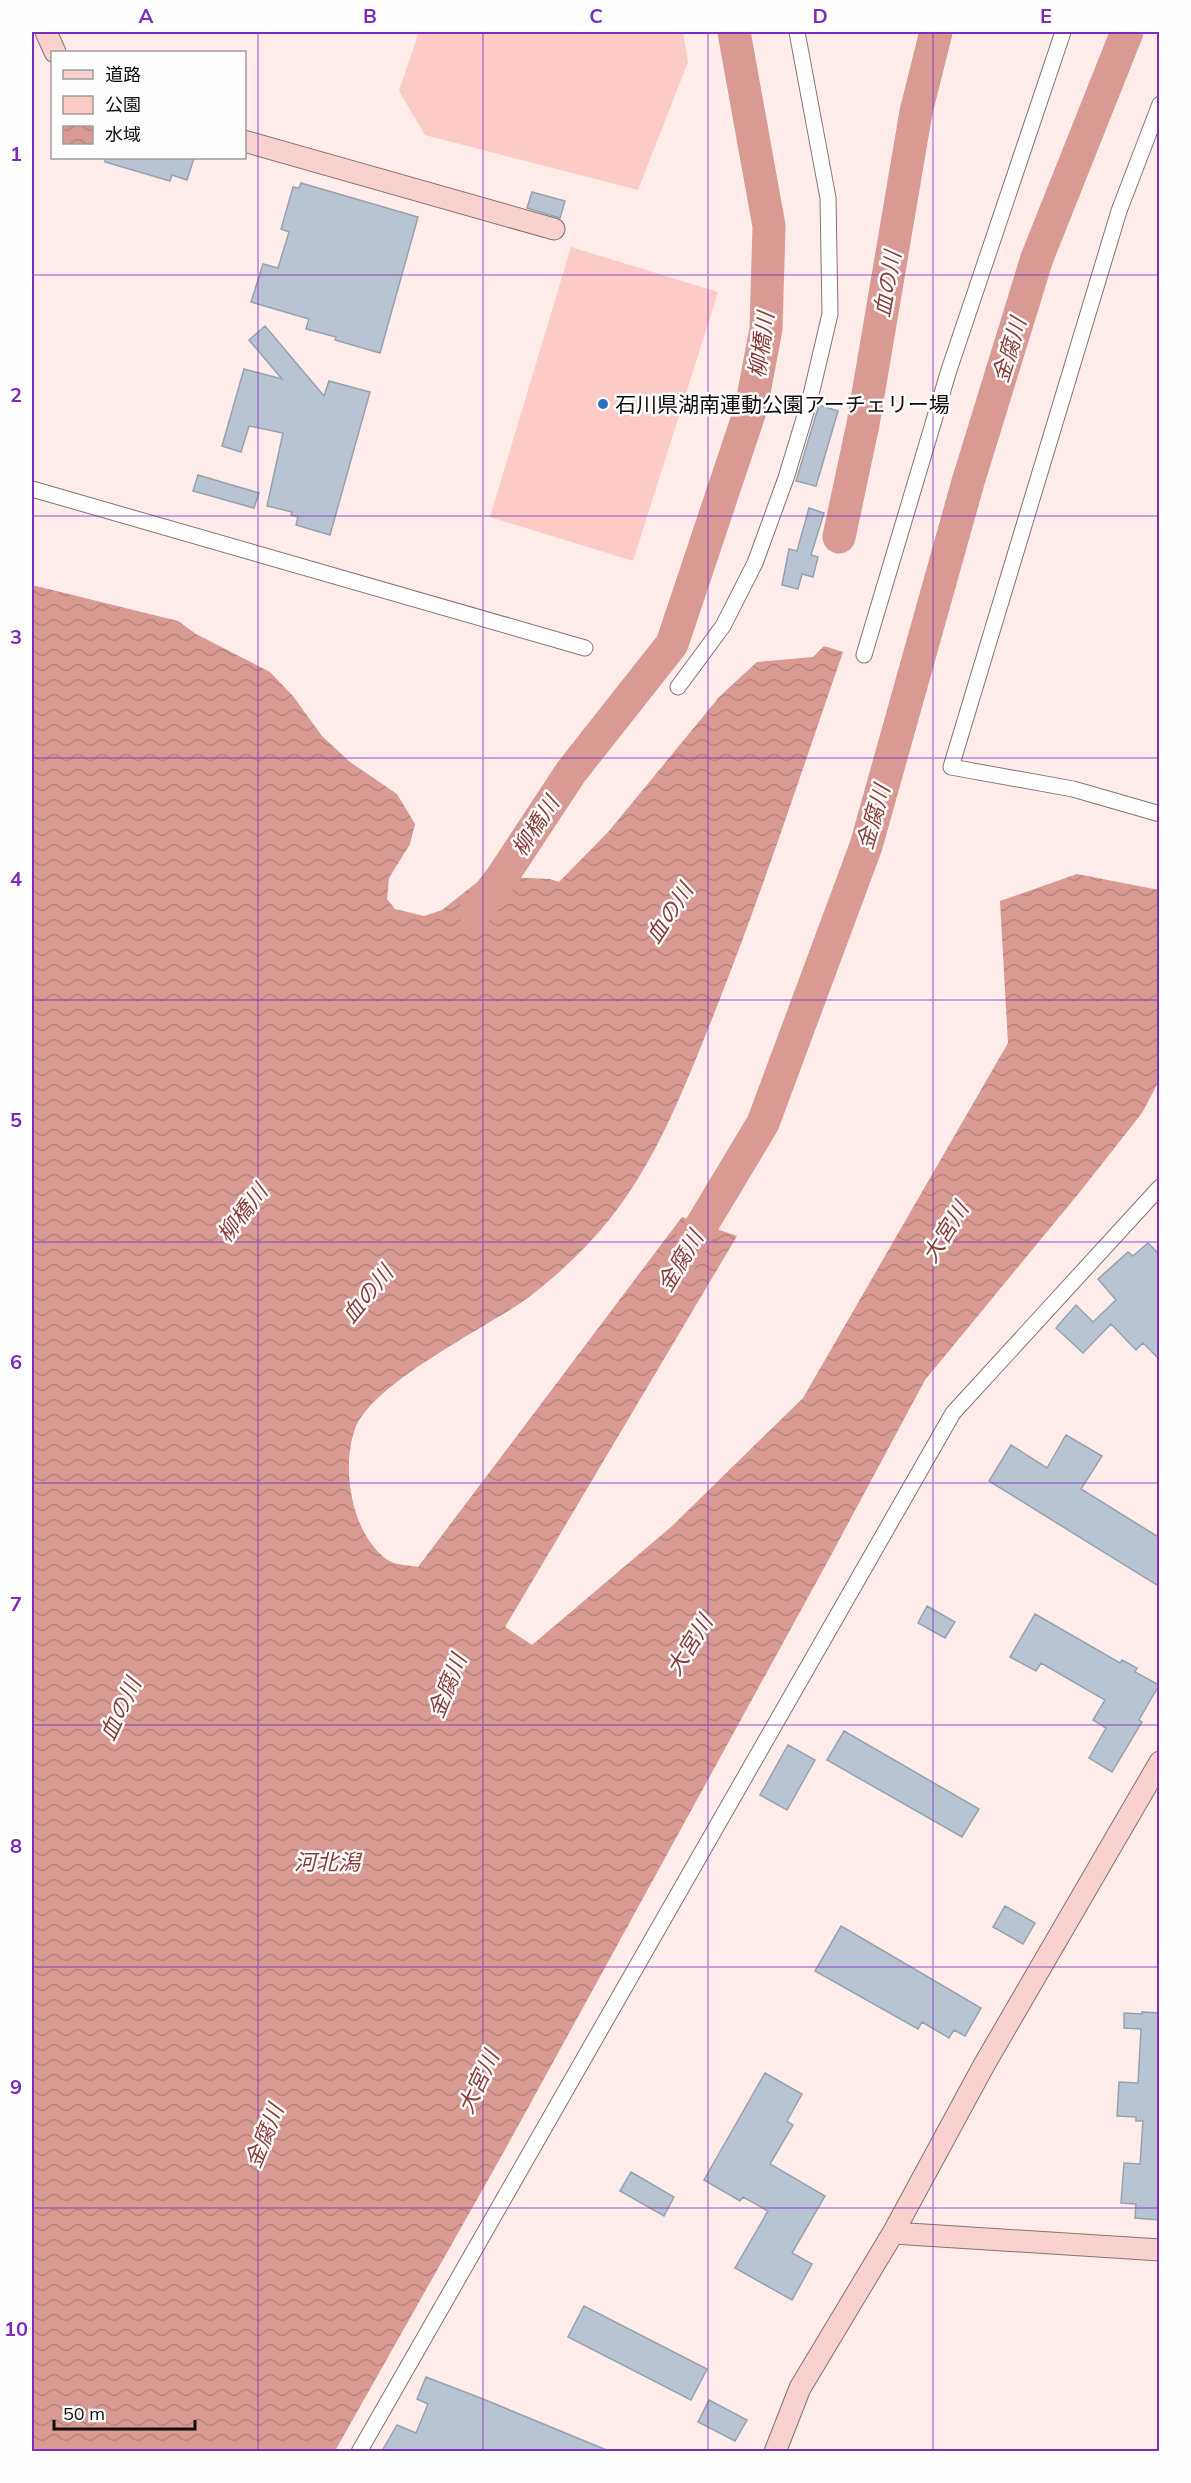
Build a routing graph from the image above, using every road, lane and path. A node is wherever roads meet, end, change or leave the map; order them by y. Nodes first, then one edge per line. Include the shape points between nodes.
1 (46, 32) edge
2 (796, 32) edge
3 (1064, 32) edge
4 (55, 51) edge
5 (1160, 104) edge
6 (246, 142) edge
7 (554, 229) dead end
8 (32, 489) edge
9 (585, 648) dead end
10 (864, 655) dead end
11 (678, 687) dead end
12 (1160, 814) edge
13 (1160, 1186) edge
14 (1160, 1762) edge
15 (893, 2233) junction
16 (1160, 2250) edge
17 (359, 2451) edge
18 (775, 2451) edge

1 - 4 street
2 - 11 street via 828,198 830,314 810,399 755,563 723,626
3 - 10 street via 949,370
5 - 12 street via 1119,211 951,767 1073,789
6 - 7 street
8 - 9 street
13 - 17 street via 953,1413
14 - 15 street via 984,2065
15 - 16 street
15 - 18 street via 800,2388

